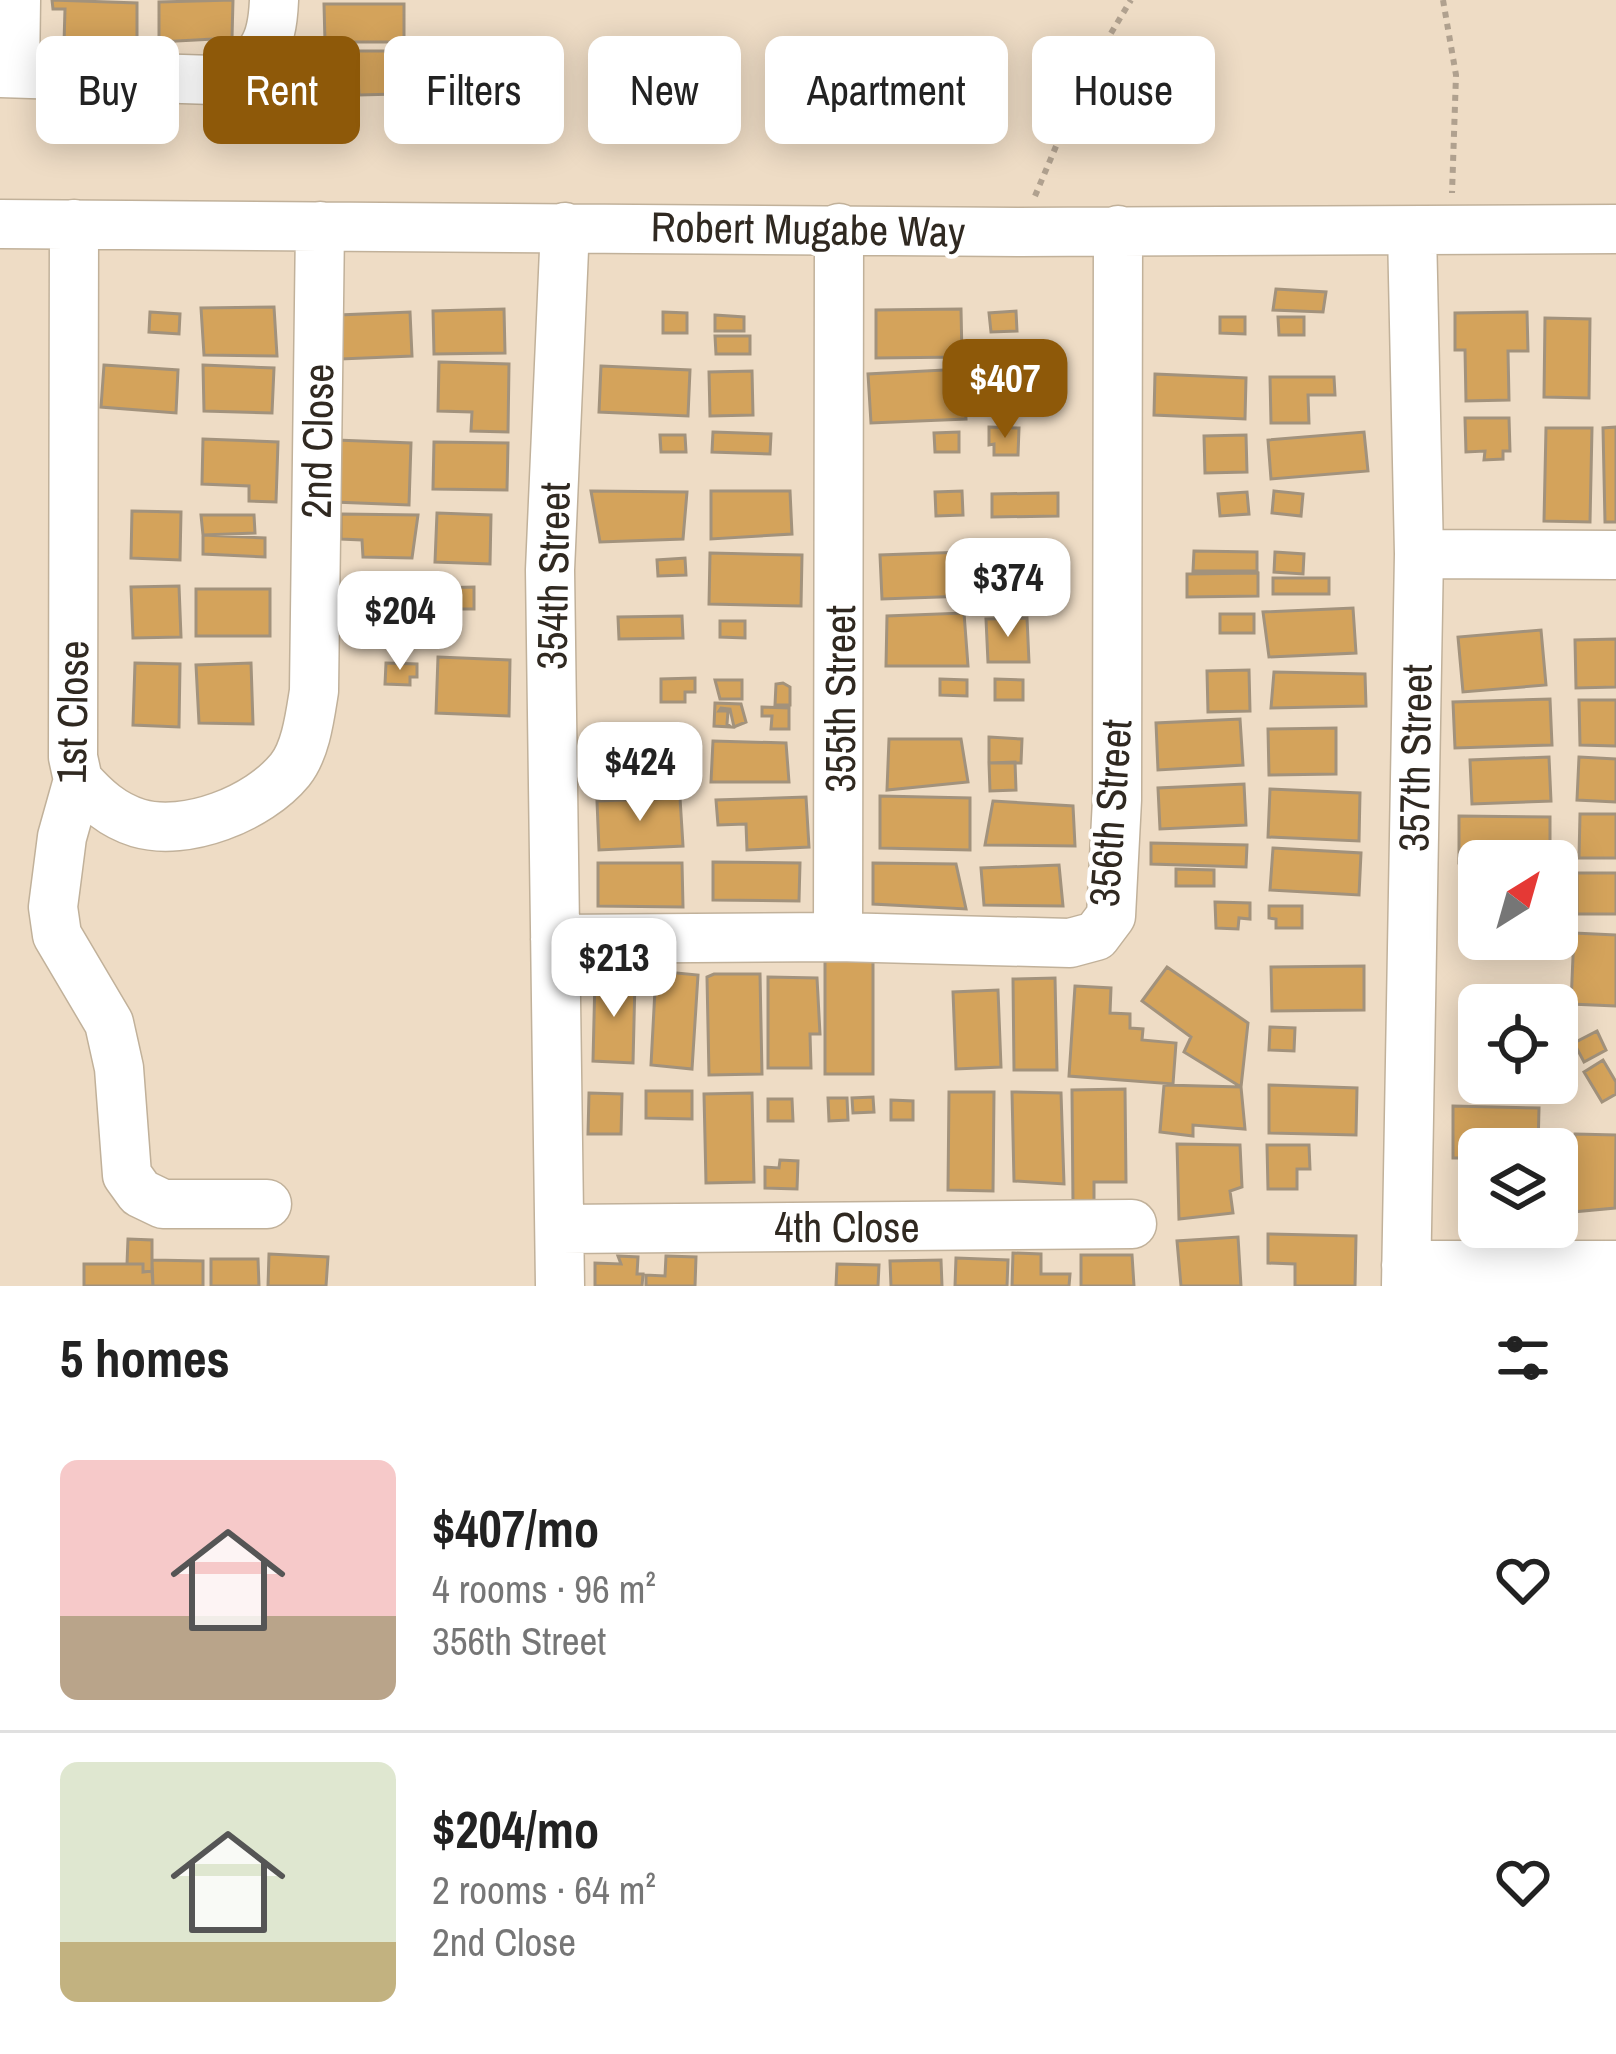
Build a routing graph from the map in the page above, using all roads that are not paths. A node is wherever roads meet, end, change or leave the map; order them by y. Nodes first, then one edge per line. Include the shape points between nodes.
1 (16, 0) edge
2 (273, 18) edge
3 (8, 74) edge
4 (0, 224) edge
5 (74, 224) junction
6 (320, 226) junction
7 (565, 227) junction
8 (838, 228) junction
9 (1616, 229) edge
10 (1118, 230) junction
11 (1428, 231) junction
12 (1419, 554) junction
13 (1616, 555) edge
14 (78, 780) junction
15 (838, 938) junction
16 (554, 939) junction
17 (267, 1204) dead end
18 (1132, 1225) dead end
19 (562, 1229) junction
20 (1616, 1265) edge
21 (1406, 1275) edge
22 (560, 1286) edge

1 - 3 street
2 - 3 street via 258,56 213,80
4 - 5 street, Robert Mugabe Way
5 - 6 street, Robert Mugabe Way
5 - 14 street, 1st Close
6 - 7 street, Robert Mugabe Way
6 - 14 street, 2nd Close via 314,691 301,748 270,788 237,808 174,827 117,814
7 - 8 street, Robert Mugabe Way
7 - 16 street, 354th Street via 550,570
8 - 10 street, Robert Mugabe Way
8 - 15 street, 355th Street
9 - 11 street, Robert Mugabe Way
10 - 11 street, Robert Mugabe Way
10 - 15 street, 356th Street via 1111,916 1096,936 1070,943
11 - 12 street, 357th Street
12 - 13 street
12 - 21 street, 357th Street
14 - 17 street, 1st Close via 53,907 58,935 109,1023 127,1175 163,1204
15 - 16 street
16 - 19 street, 354th Street
18 - 19 street, 4th Close
19 - 22 street, 354th Street
20 - 21 street

